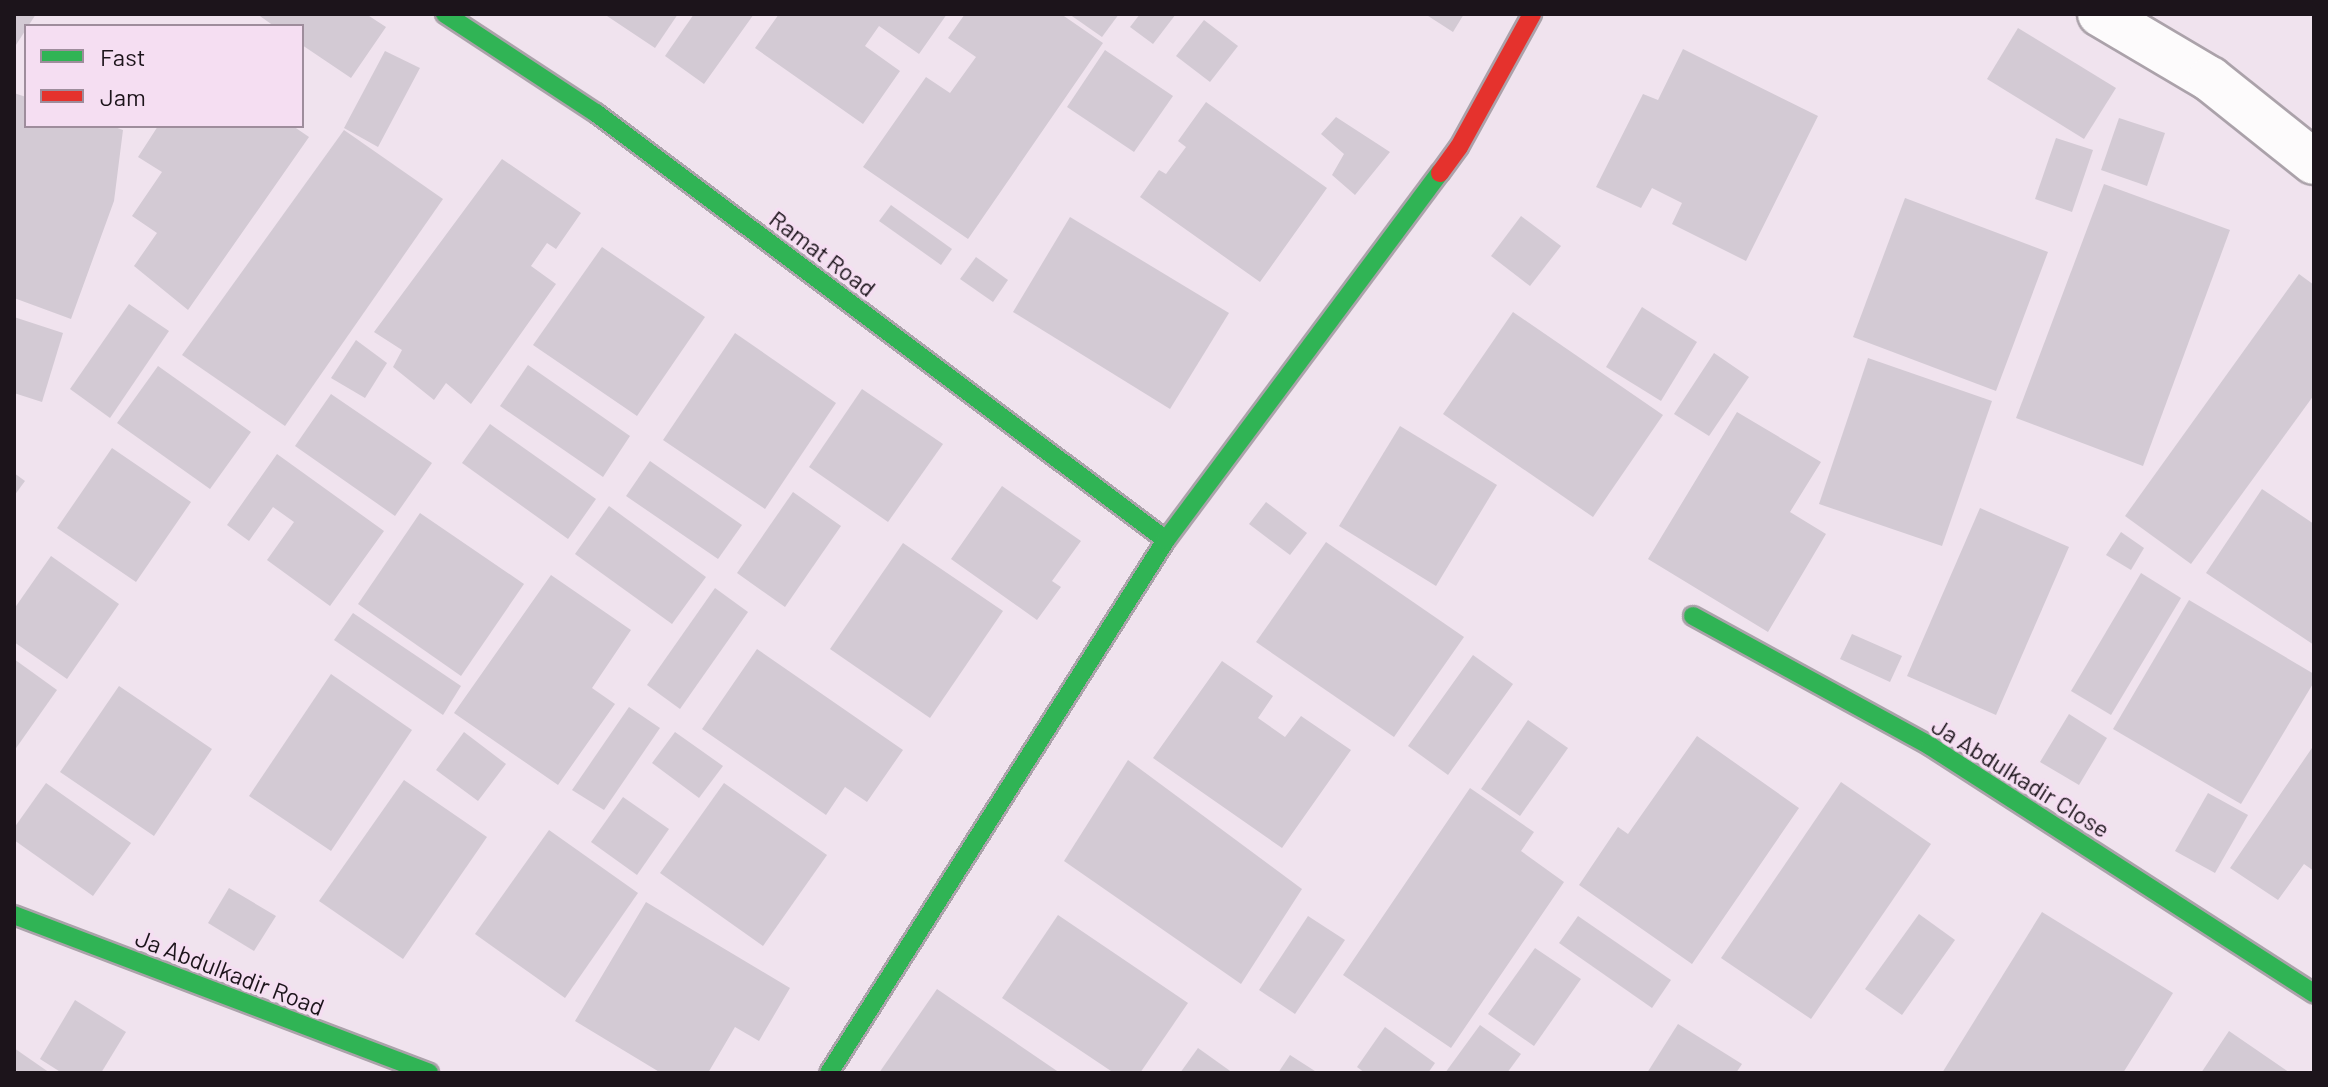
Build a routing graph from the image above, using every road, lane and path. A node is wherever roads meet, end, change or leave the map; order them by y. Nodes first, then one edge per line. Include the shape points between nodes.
1 (445, 14) edge
2 (1532, 14) edge
3 (2100, 14) edge
4 (2314, 162) edge
5 (1166, 540) junction
6 (1693, 616) dead end
7 (14, 915) edge
8 (2314, 993) edge
9 (429, 1073) edge
10 (829, 1073) edge

1 - 5 street, Ramat Road via 596,113
2 - 5 street via 1459,147
3 - 4 street via 2210,79
5 - 10 street
6 - 8 street, Ja Abdulkadir Close via 1930,746
7 - 9 street, Ja Abdulkadir Road

